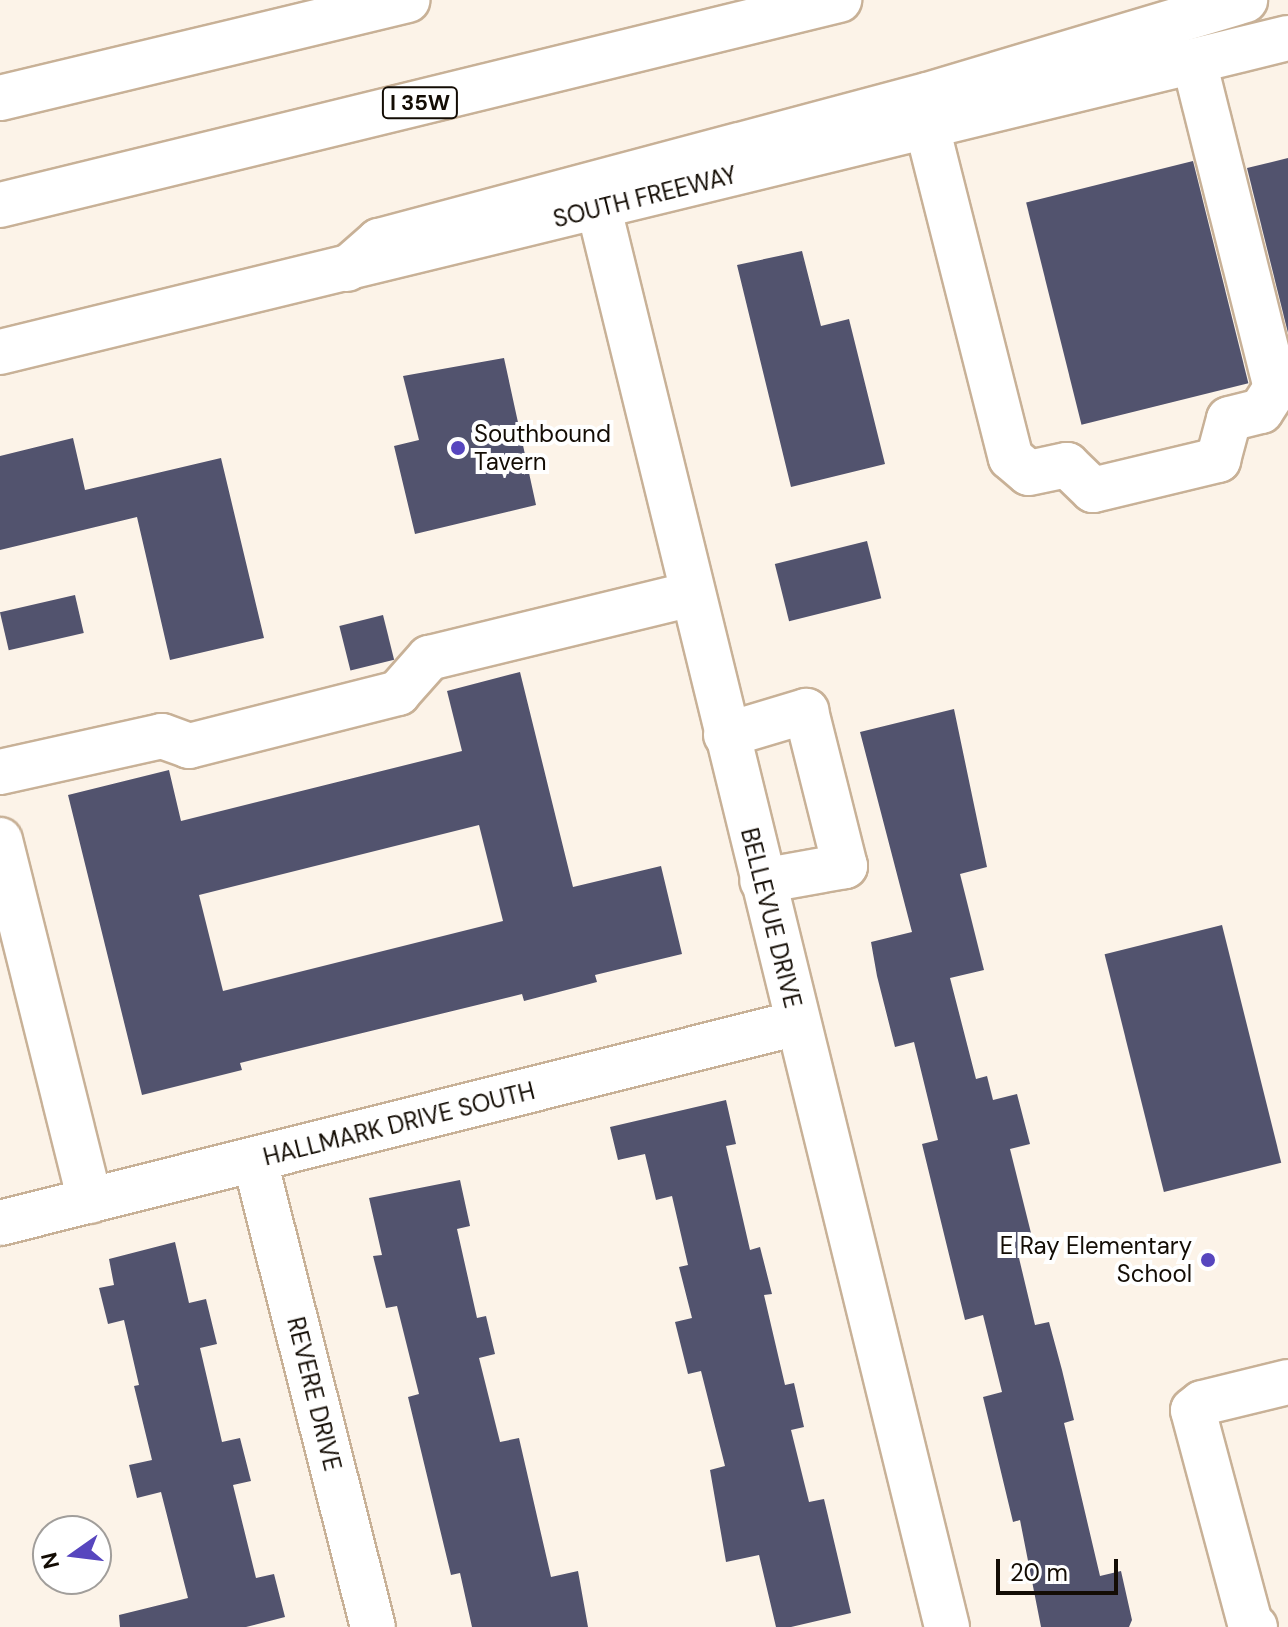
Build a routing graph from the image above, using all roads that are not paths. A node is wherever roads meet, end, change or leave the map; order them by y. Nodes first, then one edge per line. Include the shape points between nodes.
1 (407, 0) edge
2 (839, 0) edge
3 (1245, 0) edge
4 (1288, 38) edge
5 (1194, 61) junction
6 (0, 98) edge
7 (927, 127) junction
8 (0, 205) edge
9 (599, 209) junction
10 (347, 269) junction
11 (0, 352) edge
12 (691, 594) junction
13 (726, 735) junction
14 (0, 772) edge
15 (0, 840) edge
16 (762, 881) junction
17 (797, 1023) junction
18 (255, 1161) junction
19 (90, 1201) junction
20 (0, 1223) edge
21 (1288, 1382) edge
22 (1288, 1623) edge
23 (373, 1627) edge
24 (947, 1627) edge
25 (1255, 1627) edge
26 (1272, 1627) edge

1 - 6 main road
2 - 8 main road, I 35W
3 - 10 main road via 927,95 379,241
4 - 5 main road, SOUTH FREEWAY
5 - 7 main road, SOUTH FREEWAY
5 - 7 main road via 1276,388 1261,411 1229,419 1218,460 1093,490 1067,465 1029,473 1011,458
7 - 9 main road, SOUTH FREEWAY
9 - 10 main road, SOUTH FREEWAY
9 - 12 main road, BELLEVUE DRIVE
10 - 11 main road, SOUTH FREEWAY
12 - 13 main road, BELLEVUE DRIVE
12 - 14 main road via 429,658 398,693 189,746 162,736
13 - 16 main road, BELLEVUE DRIVE
13 - 16 main road via 806,711 845,866
15 - 19 main road
16 - 17 main road, BELLEVUE DRIVE
17 - 18 main road, HALLMARK DRIVE SOUTH
17 - 24 main road, BELLEVUE DRIVE
18 - 19 main road, HALLMARK DRIVE SOUTH
18 - 23 main road, REVERE DRIVE
19 - 20 main road, HALLMARK DRIVE SOUTH
21 - 25 main road via 1202,1403 1193,1410
22 - 26 main road

